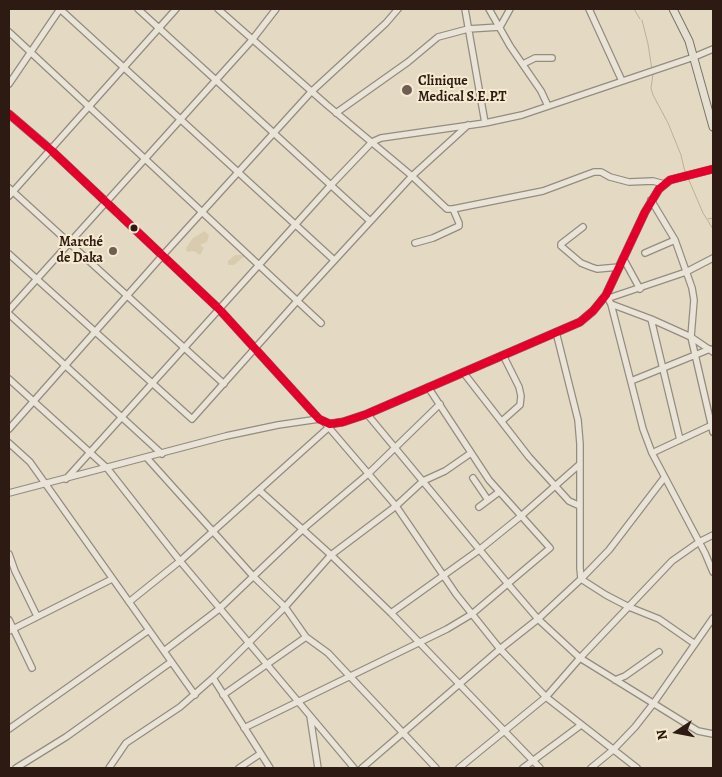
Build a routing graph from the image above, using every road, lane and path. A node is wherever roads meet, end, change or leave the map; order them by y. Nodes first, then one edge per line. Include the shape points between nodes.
1 (60, 9) edge
2 (138, 9) edge
3 (176, 9) edge
4 (218, 9) edge
5 (276, 9) edge
6 (398, 9) edge
7 (464, 9) edge
8 (489, 9) edge
9 (510, 9) edge
10 (588, 9) edge
11 (673, 9) edge
12 (500, 27) junction
13 (159, 28) junction
14 (468, 30) junction
15 (9, 32) edge
16 (252, 40) junction
17 (713, 49) edge
18 (30, 52) junction
19 (552, 58) dead end
20 (694, 58) junction
21 (523, 64) junction
22 (124, 68) junction
23 (216, 80) junction
24 (622, 81) junction
25 (9, 84) edge
26 (311, 92) junction
27 (90, 106) junction
28 (548, 106) junction
29 (336, 113) junction
30 (9, 114) edge
31 (181, 120) junction
32 (485, 123) junction
33 (468, 125) junction
34 (713, 127) edge
35 (274, 133) junction
36 (372, 142) junction
37 (51, 150) junction
38 (146, 159) junction
39 (713, 169) edge
40 (238, 172) junction
41 (412, 176) junction
42 (664, 184) junction
43 (331, 185) junction
44 (10, 192) edge
45 (651, 200) junction
46 (106, 202) junction
47 (453, 209) junction
48 (202, 211) junction
49 (370, 221) junction
50 (295, 224) junction
51 (583, 226) dead end
52 (675, 240) junction
53 (70, 243) junction
54 (415, 243) dead end
55 (645, 253) dead end
56 (9, 254) edge
57 (163, 255) junction
58 (623, 258) junction
59 (713, 258) edge
60 (334, 260) junction
61 (259, 264) junction
62 (619, 267) junction
63 (686, 272) junction
64 (37, 279) junction
65 (640, 289) junction
66 (127, 296) junction
67 (609, 299) junction
68 (298, 300) junction
69 (219, 309) junction
70 (9, 312) edge
71 (651, 319) junction
72 (321, 323) dead end
73 (95, 332) junction
74 (556, 332) junction
75 (691, 337) junction
76 (184, 348) junction
77 (255, 348) junction
78 (711, 350) edge
79 (694, 354) junction
80 (503, 355) junction
81 (65, 365) junction
82 (663, 367) junction
83 (463, 372) junction
84 (9, 379) edge
85 (631, 381) junction
86 (152, 384) junction
87 (224, 384) junction
88 (428, 387) junction
89 (33, 401) junction
90 (440, 404) junction
91 (367, 414) junction
92 (122, 417) junction
93 (502, 421) junction
94 (324, 423) junction
95 (712, 425) junction
96 (9, 429) edge
97 (713, 432) edge
98 (680, 440) junction
99 (9, 443) edge
100 (396, 447) junction
101 (90, 452) junction
102 (471, 453) junction
103 (652, 453) junction
104 (162, 454) junction
105 (147, 458) junction
106 (580, 464) junction
107 (107, 468) junction
108 (368, 474) junction
109 (473, 478) dead end
110 (664, 478) junction
111 (66, 479) junction
112 (423, 480) junction
113 (45, 484) junction
114 (555, 486) junction
115 (259, 490) junction
116 (499, 492) junction
117 (9, 493) edge
118 (488, 500) junction
119 (396, 506) junction
120 (580, 506) junction
121 (479, 507) dead end
122 (521, 516) junction
123 (302, 529) junction
124 (213, 532) junction
125 (713, 534) edge
126 (699, 542) junction
127 (479, 550) junction
128 (9, 554) edge
129 (331, 555) junction
130 (180, 561) junction
131 (713, 572) edge
132 (254, 576) junction
133 (444, 576) junction
134 (112, 579) junction
135 (581, 579) junction
136 (508, 584) junction
137 (129, 602) junction
138 (285, 607) junction
139 (629, 607) junction
140 (219, 609) junction
141 (391, 613) junction
142 (472, 614) junction
143 (37, 616) junction
144 (713, 618) edge
145 (538, 619) junction
146 (9, 620) edge
147 (11, 630) edge
148 (149, 630) junction
149 (306, 637) junction
150 (419, 642) junction
151 (248, 643) junction
152 (695, 644) junction
153 (500, 649) junction
154 (164, 651) junction
155 (659, 652) dead end
156 (580, 658) junction
157 (172, 662) junction
158 (266, 664) junction
159 (32, 668) dead end
160 (349, 676) junction
161 (213, 678) junction
162 (615, 680) junction
163 (459, 684) junction
164 (195, 694) junction
165 (223, 695) junction
166 (546, 697) junction
167 (298, 702) junction
168 (653, 704) junction
169 (310, 716) junction
170 (581, 725) junction
171 (9, 727) edge
172 (244, 728) junction
173 (504, 731) junction
174 (403, 732) junction
175 (713, 734) edge
176 (613, 750) junction
177 (260, 754) junction
178 (533, 761) junction
179 (16, 768) edge
180 (109, 768) edge
181 (239, 768) edge
182 (270, 768) edge
183 (318, 768) edge
184 (354, 768) edge
185 (362, 768) edge
186 (436, 768) edge
187 (460, 768) edge
188 (523, 768) edge
189 (540, 768) edge
190 (591, 768) edge
191 (637, 768) edge

1 - 18 street
1 - 22 street
2 - 13 street
3 - 13 street
4 - 16 street
5 - 16 street
6 - 26 street
7 - 14 street
8 - 12 street
9 - 12 street
10 - 24 street
11 - 20 main road
12 - 14 street
12 - 21 street
13 - 22 street
13 - 23 street
14 - 29 street via 438,37
14 - 32 street
15 - 18 street
16 - 23 street
16 - 26 street
17 - 20 street
18 - 25 street
18 - 27 street
19 - 21 street via 535,58
20 - 24 street
20 - 34 main road
21 - 28 street
22 - 27 street
22 - 31 street
23 - 31 street
23 - 35 street
24 - 28 street
26 - 29 street
26 - 35 street
27 - 37 street
27 - 38 street
28 - 32 street
29 - 36 street
30 - 37 main road
31 - 38 street
31 - 40 street
32 - 33 street
33 - 36 street
33 - 41 street
35 - 40 street
35 - 43 street
36 - 41 street
36 - 43 street
37 - 44 street
37 - 46 main road
38 - 46 street
38 - 48 street
39 - 42 main road
40 - 48 street
40 - 50 street
41 - 47 street via 438,202 447,209
41 - 49 street
42 - 45 main road
42 - 47 street via 629,182 594,172 543,191
43 - 49 street
43 - 50 street
44 - 53 street
45 - 52 street
45 - 58 main road
46 - 53 street
46 - 57 main road
47 - 54 street via 459,226
48 - 57 street
48 - 61 street
49 - 60 street
50 - 60 street
50 - 61 street
51 - 62 street via 561,246 591,267
52 - 55 street
52 - 63 street
53 - 64 street
53 - 66 street
56 - 64 street
57 - 66 street
57 - 69 main road
58 - 62 main road
58 - 65 street
59 - 63 street
60 - 68 street
61 - 68 street
61 - 69 street
62 - 67 main road
63 - 65 street
63 - 75 street via 694,300
64 - 70 street
64 - 73 street
65 - 67 street
66 - 73 street
66 - 76 street
67 - 71 street
67 - 74 main road via 580,322
67 - 85 street
68 - 72 street
68 - 77 street
69 - 76 street
69 - 77 main road
70 - 81 street
71 - 75 street
71 - 82 street
73 - 81 street
73 - 86 street
74 - 80 main road
74 - 106 street via 578,420
75 - 78 street
75 - 79 street
76 - 86 street
76 - 87 street
77 - 87 street
77 - 94 main road
78 - 79 street
79 - 82 street
79 - 95 street
80 - 83 main road
80 - 93 street via 521,396 520,405
81 - 89 street
81 - 92 street
82 - 85 street
82 - 98 street
83 - 88 main road
83 - 93 street
84 - 89 street
85 - 103 street
86 - 87 street via 192,419
86 - 92 street
88 - 90 street
88 - 91 main road
89 - 96 street
89 - 101 street
90 - 100 street
90 - 102 street
91 - 94 main road
91 - 100 street
92 - 101 street
92 - 104 street
93 - 114 street
94 - 104 street via 278,425
94 - 108 street
94 - 115 street
95 - 97 street
95 - 98 street
98 - 103 street
99 - 113 street via 30,462
100 - 108 street
100 - 112 street
101 - 107 street
101 - 111 street
102 - 112 street via 445,471
102 - 116 street
103 - 110 street
104 - 105 street
105 - 107 street
105 - 124 street
106 - 114 street
106 - 120 street
107 - 111 street
107 - 130 street
108 - 119 street
108 - 123 street
109 - 118 street
110 - 126 street
110 - 135 street via 609,550
111 - 113 street
112 - 119 street
112 - 127 street
113 - 117 street
113 - 134 street
114 - 120 street
114 - 122 street
115 - 123 street
115 - 124 street
116 - 118 street
116 - 122 street
118 - 121 street
119 - 129 street
119 - 133 street
120 - 135 street
122 - 127 street
122 - 136 street via 550,548
123 - 129 street
123 - 132 street
124 - 130 street
124 - 132 street
125 - 126 street
126 - 131 street
126 - 139 street via 672,561
127 - 133 street
127 - 136 street
128 - 143 street
129 - 138 street
129 - 141 street
130 - 137 street
130 - 140 street
132 - 138 street
132 - 140 street
133 - 141 street
133 - 142 street
134 - 137 street
134 - 143 street
135 - 139 street
135 - 145 street
136 - 142 street
136 - 145 street
137 - 148 street
138 - 149 street
138 - 151 street
139 - 152 street via 659,619
139 - 156 street
140 - 151 street
140 - 154 street
141 - 150 street
142 - 150 street
142 - 153 street
143 - 147 street
144 - 152 street
145 - 153 street
145 - 156 street
146 - 147 street
147 - 159 street
148 - 154 street
148 - 171 street
149 - 158 street
149 - 160 street via 328,653
150 - 160 street
150 - 163 street
151 - 158 street
151 - 161 street
152 - 168 street
153 - 163 street
153 - 166 street
154 - 157 street
155 - 162 street
156 - 162 street
156 - 166 street
157 - 164 street
157 - 179 street
158 - 165 street
158 - 167 street
160 - 167 street
160 - 174 street
161 - 164 street
161 - 165 street
162 - 168 street
163 - 173 street
163 - 174 street
164 - 180 street via 126,743
165 - 172 street
166 - 170 street
166 - 173 street
167 - 169 street
167 - 172 street
168 - 175 street via 698,731
168 - 176 street
169 - 183 street
169 - 184 street
170 - 176 street
170 - 178 street
172 - 177 street
173 - 178 street
173 - 187 street
174 - 185 street
174 - 186 street
176 - 190 street
176 - 191 street
177 - 181 street
177 - 182 street
178 - 188 street
178 - 189 street

